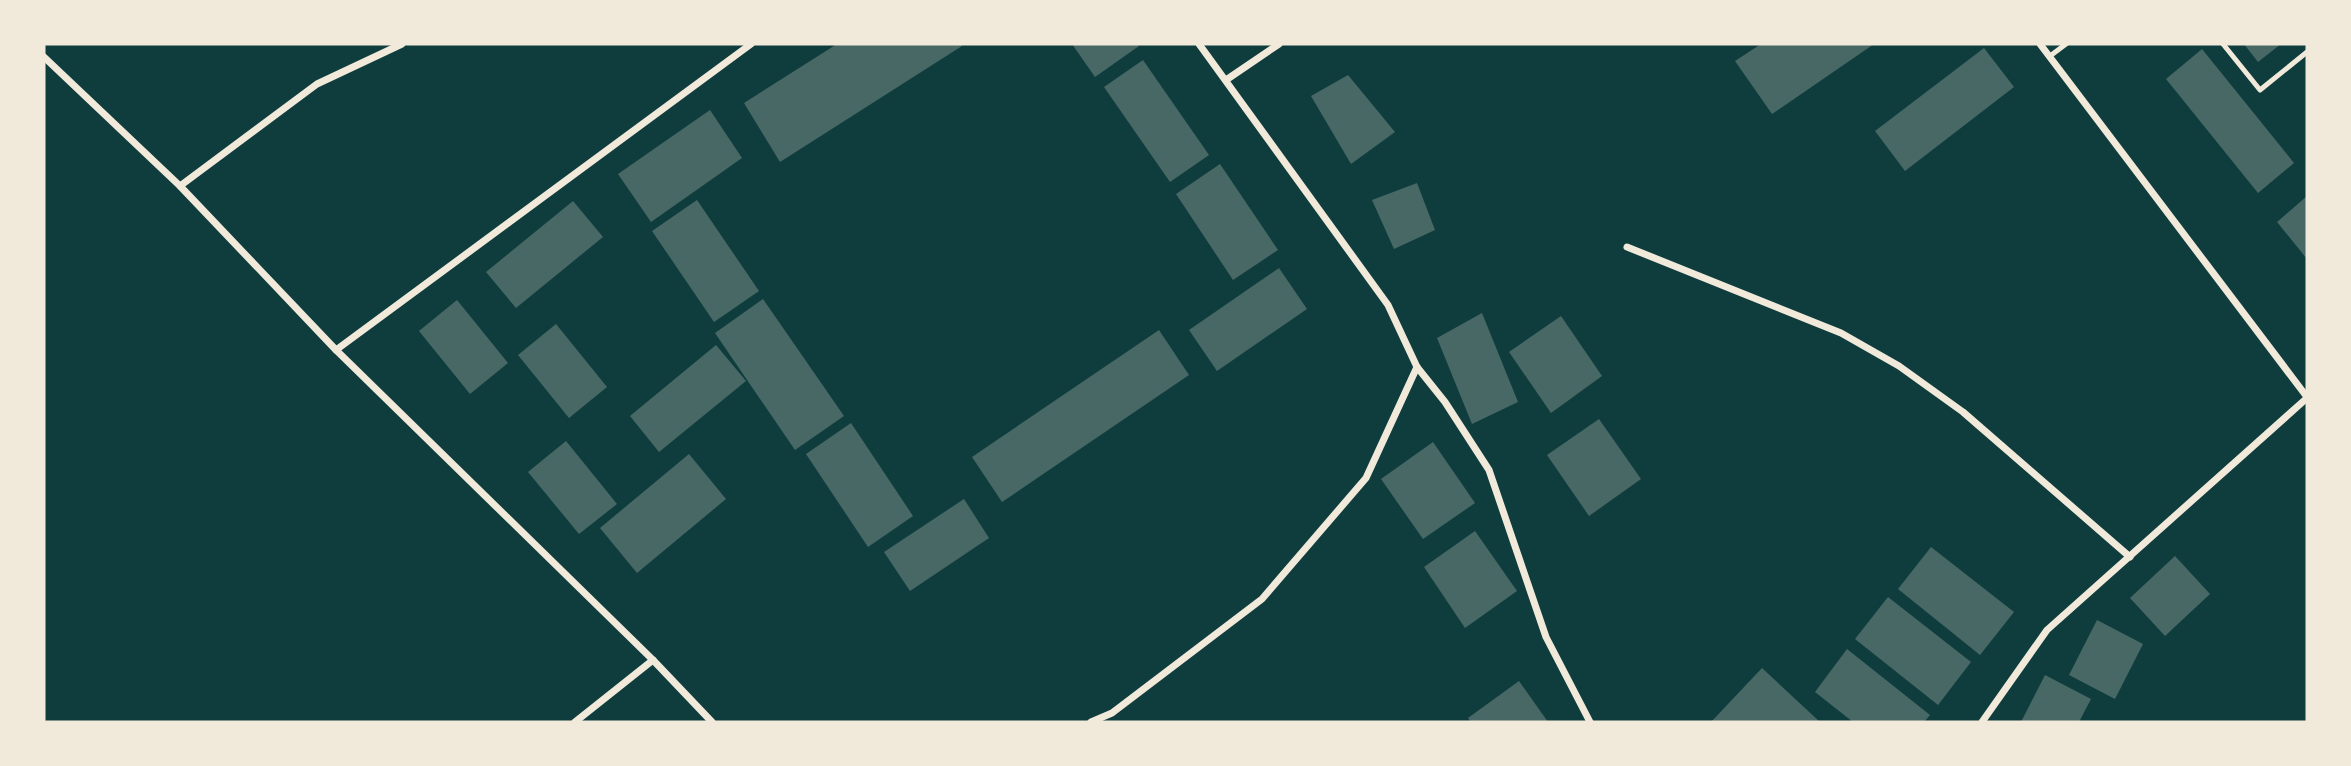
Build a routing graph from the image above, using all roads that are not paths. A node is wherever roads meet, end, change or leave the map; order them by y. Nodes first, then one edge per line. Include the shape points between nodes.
1 (402, 44) edge
2 (751, 44) edge
3 (1199, 44) edge
4 (1279, 44) edge
5 (2040, 44) edge
6 (2066, 44) edge
7 (2223, 44) edge
8 (2307, 52) edge
9 (2050, 56) junction
10 (44, 57) edge
11 (1226, 80) junction
12 (180, 186) junction
13 (1628, 247) dead end
14 (336, 350) junction
15 (1417, 367) junction
16 (2307, 398) edge
17 (2130, 557) junction
18 (653, 660) junction
19 (575, 722) edge
20 (712, 722) edge
21 (1091, 722) edge
22 (1590, 722) edge
23 (1982, 722) edge

1 - 12 street via 317,85
2 - 14 street
3 - 11 street
4 - 11 street
5 - 9 street
6 - 9 lane
7 - 8 lane via 2260,90
9 - 16 street
10 - 12 street
11 - 15 street via 1388,305
12 - 14 street
13 - 17 street via 1841,333 1899,366 1963,412
14 - 18 street
15 - 21 street via 1366,478 1262,599 1112,713
15 - 22 street via 1489,470 1546,637
16 - 17 street
17 - 23 street via 2047,630
18 - 19 street
18 - 20 street

